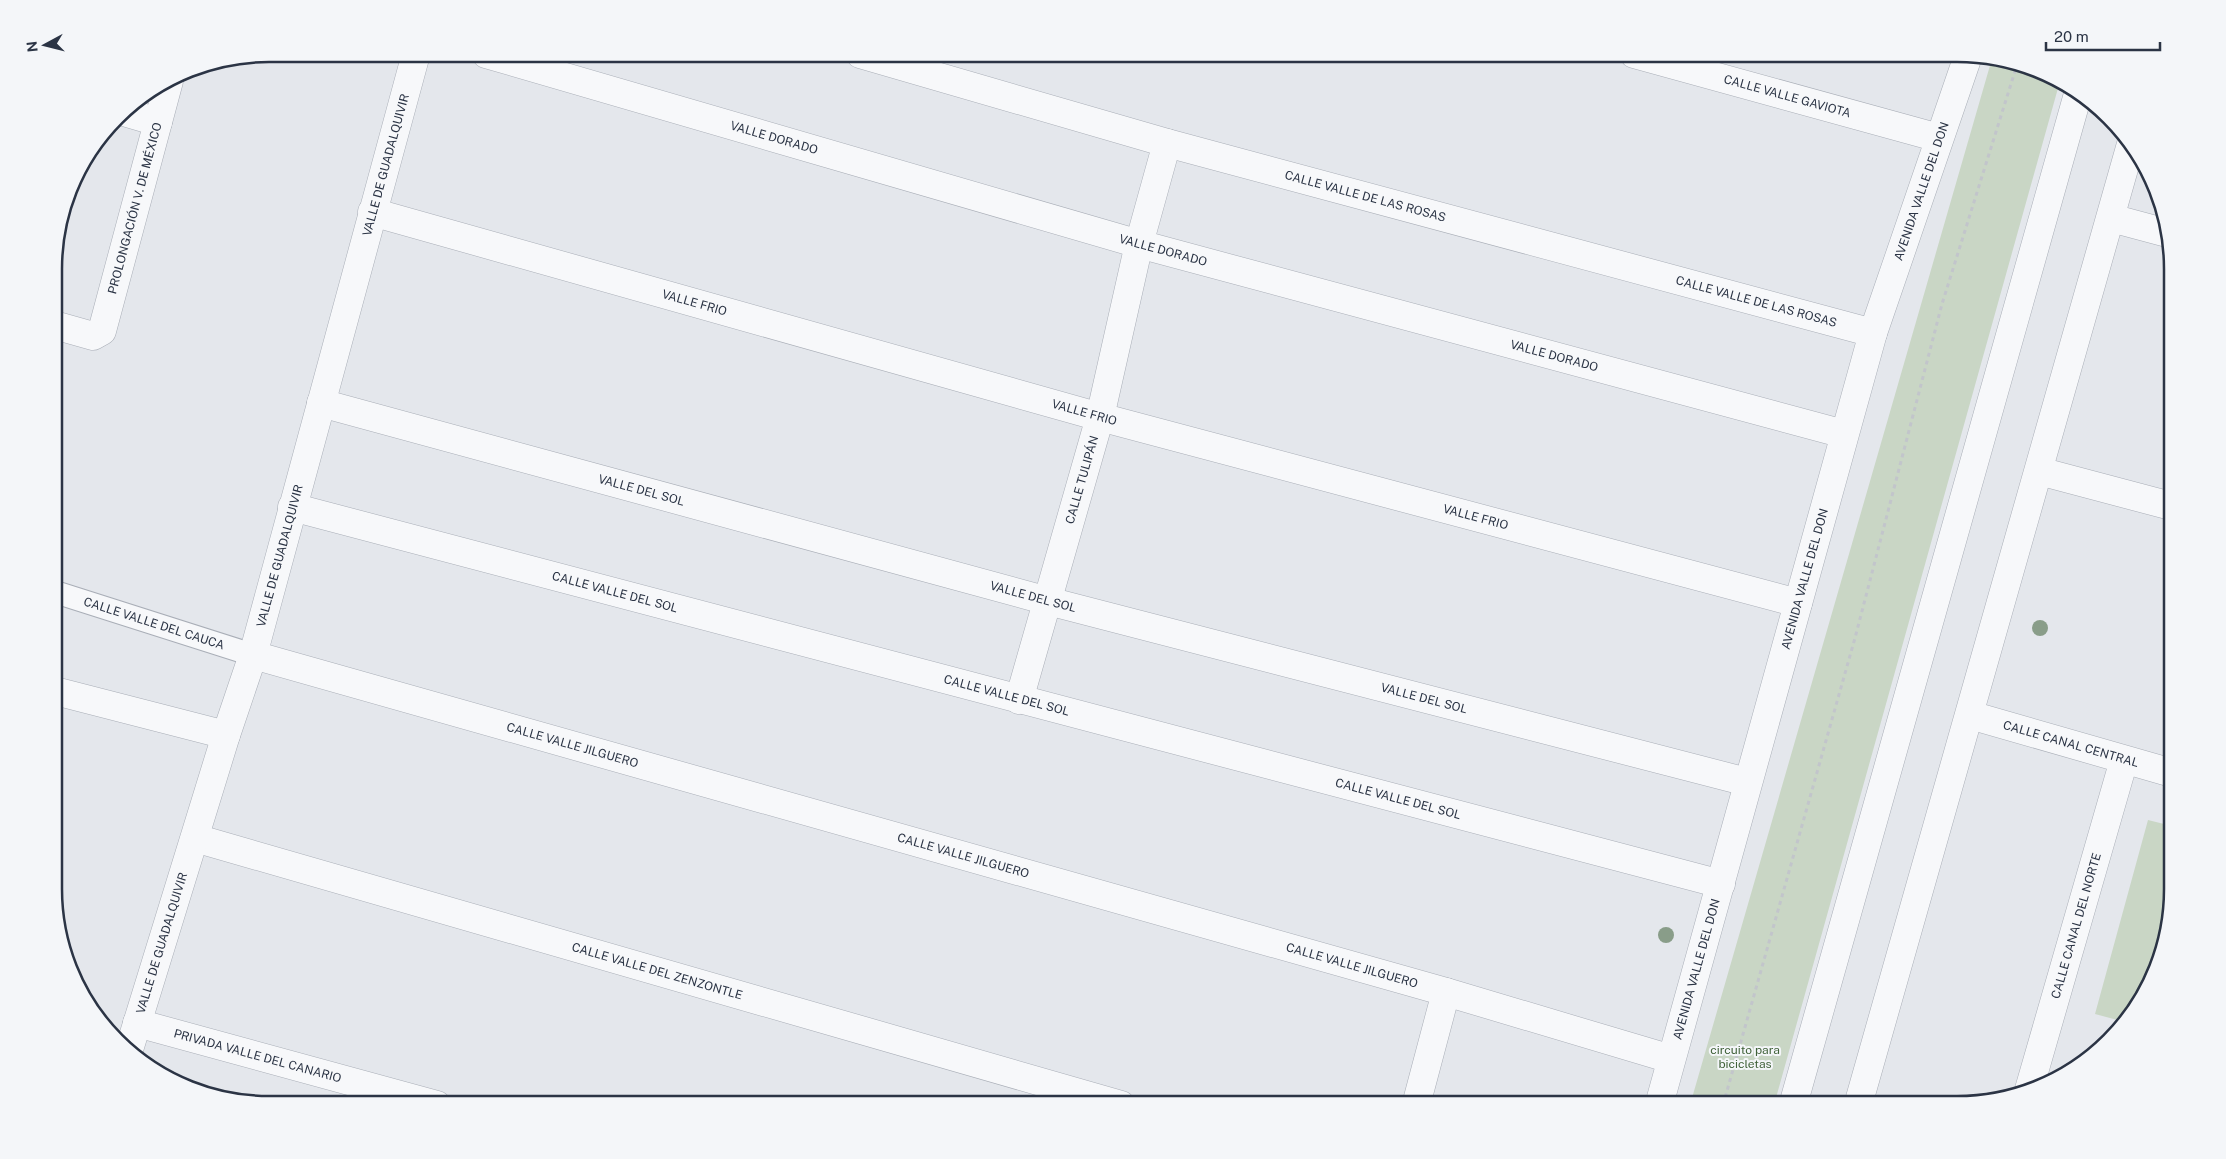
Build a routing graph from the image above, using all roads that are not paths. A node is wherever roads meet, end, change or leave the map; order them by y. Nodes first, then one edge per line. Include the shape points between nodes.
1 (414, 62) edge
2 (513, 62) edge
3 (888, 62) edge
4 (1663, 62) edge
5 (1966, 63) edge
6 (168, 89) edge
7 (2076, 100) edge
8 (132, 114) edge
9 (158, 122) junction
10 (1939, 138) junction
11 (1168, 143) junction
12 (2128, 153) edge
13 (372, 212) junction
14 (2111, 218) junction
15 (2160, 231) edge
16 (1139, 244) junction
17 (62, 327) edge
18 (1872, 333) junction
19 (321, 403) junction
20 (1100, 417) junction
21 (1844, 434) junction
22 (2039, 471) junction
23 (2164, 504) edge
24 (292, 507) junction
25 (62, 594) edge
26 (1048, 601) junction
27 (1798, 603) junction
28 (253, 655) junction
29 (62, 693) edge
30 (1019, 700) junction
31 (1970, 715) junction
32 (226, 736) junction
33 (2124, 760) junction
34 (2164, 772) edge
35 (1747, 782) junction
36 (195, 838) junction
37 (1721, 884) junction
38 (1446, 992) junction
39 (137, 1022) junction
40 (131, 1043) edge
41 (1671, 1059) junction
42 (2031, 1083) edge
43 (372, 1096) edge
44 (1090, 1096) edge
45 (1418, 1096) edge
46 (1661, 1096) edge
47 (1796, 1096) edge
48 (1861, 1096) edge

1 - 13 street, VALLE DE GUADALQUIVIR
2 - 16 street, VALLE DORADO
3 - 11 street, CALLE VALLE DE LAS ROSAS
4 - 10 street, CALLE VALLE GAVIOTA
5 - 10 street, AVENIDA VALLE DEL DON
6 - 9 street, PROLONGACIÓN V. DE MÉXICO
7 - 47 street
8 - 9 street
9 - 17 street, PROLONGACIÓN V. DE MÉXICO via 104,326 97,335
10 - 18 street, AVENIDA VALLE DEL DON
11 - 16 street, CALLE TULIPÁN
11 - 18 street, CALLE VALLE DE LAS ROSAS
12 - 14 street
13 - 19 street, VALLE DE GUADALQUIVIR
13 - 20 street, VALLE FRIO
14 - 15 street
14 - 22 street
16 - 20 street, CALLE TULIPÁN
16 - 21 street, VALLE DORADO
18 - 21 street, AVENIDA VALLE DEL DON
19 - 24 street, VALLE DE GUADALQUIVIR
19 - 26 street, VALLE DEL SOL
20 - 26 street, CALLE TULIPÁN
20 - 27 street, VALLE FRIO
21 - 27 street, AVENIDA VALLE DEL DON
22 - 23 street
22 - 31 street
24 - 28 street, VALLE DE GUADALQUIVIR
24 - 30 street, CALLE VALLE DEL SOL
25 - 28 lane, CALLE VALLE DEL CAUCA
26 - 30 street, CALLE TULIPÁN
26 - 35 street, VALLE DEL SOL
27 - 35 street, AVENIDA VALLE DEL DON
28 - 32 street, VALLE DE GUADALQUIVIR
28 - 38 street, CALLE VALLE JILGUERO
29 - 32 street
30 - 37 street, CALLE VALLE DEL SOL
31 - 33 street, CALLE CANAL CENTRAL
31 - 48 street
32 - 36 street, VALLE DE GUADALQUIVIR
33 - 34 street, CALLE CANAL CENTRAL
33 - 42 street, CALLE CANAL DEL NORTE
35 - 37 street, AVENIDA VALLE DEL DON
36 - 39 street, VALLE DE GUADALQUIVIR
36 - 44 street, CALLE VALLE DEL ZENZONTLE
37 - 41 street, AVENIDA VALLE DEL DON
38 - 41 street, CALLE VALLE JILGUERO
38 - 45 street
39 - 40 street, VALLE DE GUADALQUIVIR
39 - 43 street, PRIVADA VALLE DEL CANARIO
41 - 46 street, AVENIDA VALLE DEL DON

